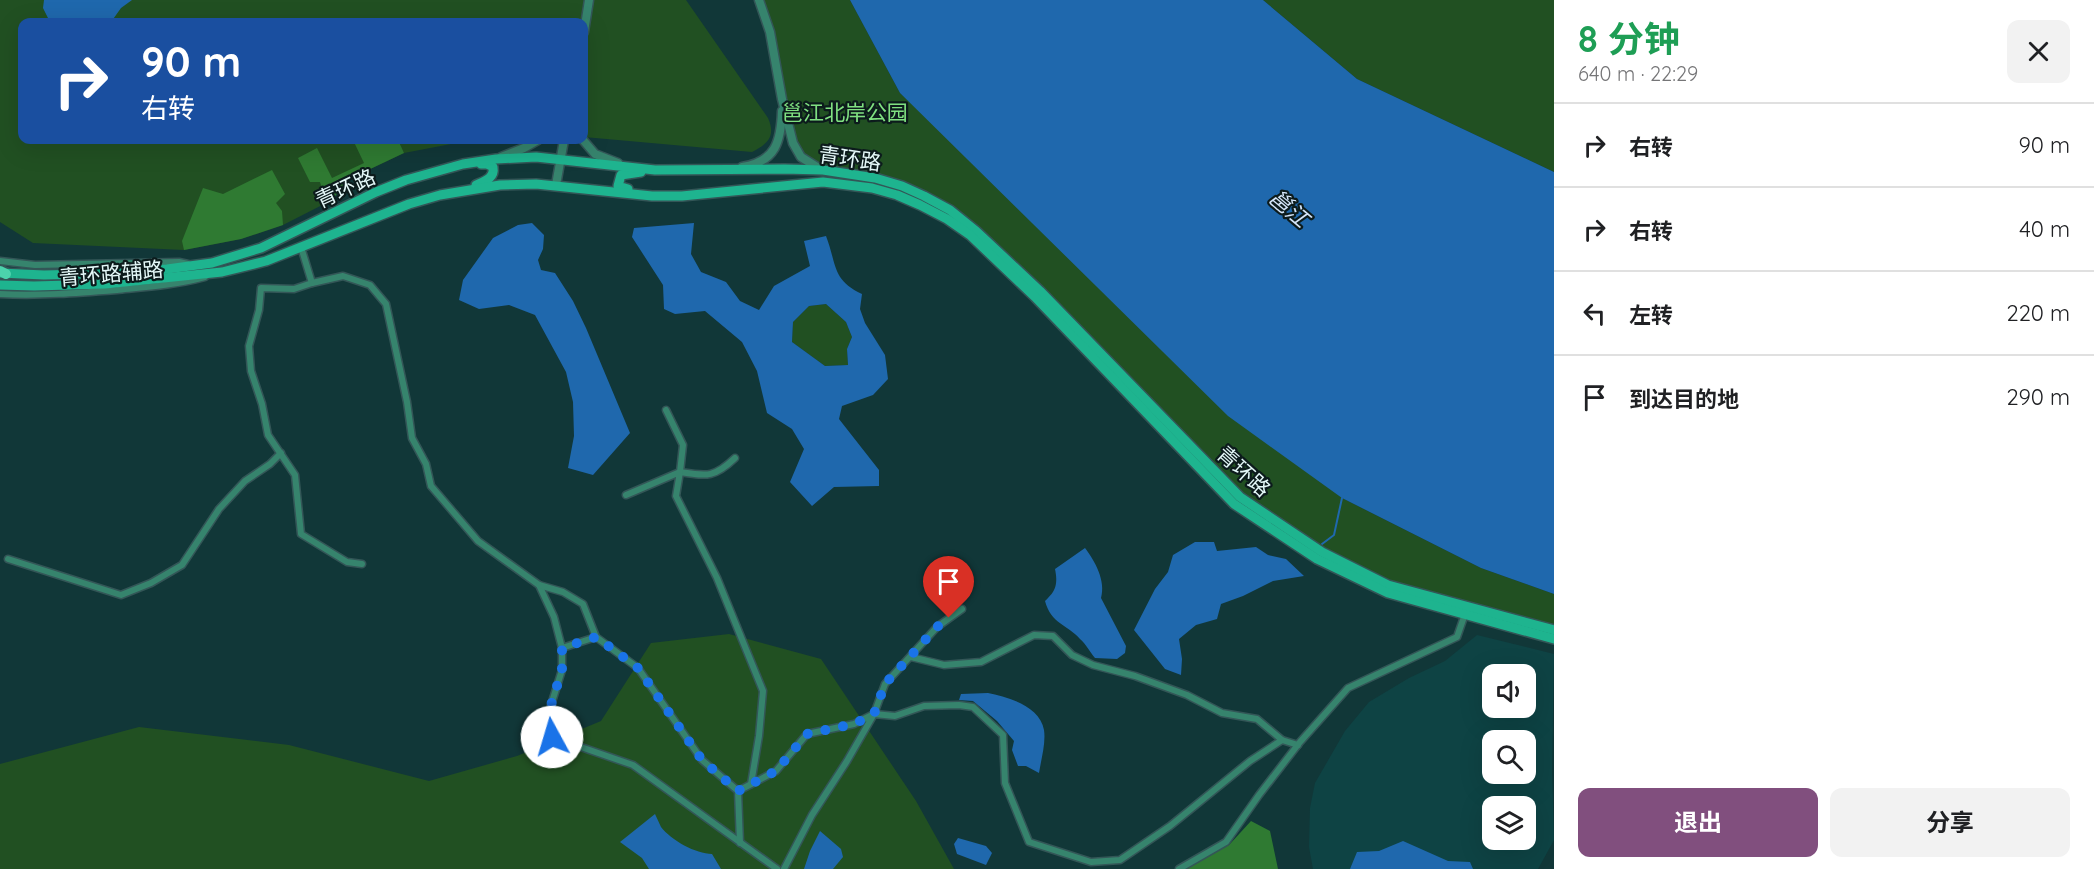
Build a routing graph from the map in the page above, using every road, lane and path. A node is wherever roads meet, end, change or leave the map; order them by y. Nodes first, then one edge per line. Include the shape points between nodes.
1 (589, 0) edge
2 (759, 0) edge
3 (586, 18) edge
4 (782, 99) junction
5 (531, 144) edge
6 (563, 144) edge
7 (586, 144) edge
8 (496, 159) junction
9 (560, 160) junction
10 (463, 164) junction
11 (629, 167) junction
12 (655, 170) junction
13 (823, 170) junction
14 (713, 171) junction
15 (556, 185) junction
16 (469, 189) junction
17 (652, 196) junction
18 (301, 247) junction
19 (0, 261) edge
20 (198, 265) junction
21 (2, 273) edge
22 (312, 283) junction
23 (1, 288) edge
24 (666, 410) dead end
25 (281, 453) junction
26 (735, 458) dead end
27 (680, 472) junction
28 (626, 495) dead end
29 (8, 559) dead end
30 (362, 564) dead end
31 (539, 585) junction
32 (962, 609) dead end
33 (1465, 614) junction
34 (1554, 630) edge
35 (596, 637) junction
36 (1554, 639) edge
37 (562, 648) junction
38 (911, 657) junction
39 (874, 714) junction
40 (1282, 740) junction
41 (1298, 745) junction
42 (751, 784) junction
43 (738, 791) junction
44 (740, 843) junction
45 (777, 869) edge
46 (784, 869) edge
47 (1179, 869) edge

1 - 3 street
2 - 4 street via 770,32
4 - 13 street via 797,151
4 - 14 street via 782,131 769,156 752,165
5 - 8 street
6 - 9 street
7 - 11 street via 595,154
8 - 9 main road, 青环路
8 - 10 main road, 青环路
9 - 11 main road, 青环路
9 - 15 street
10 - 16 main road via 493,167 491,178
10 - 20 main road, 青环路 via 376,192 261,248
11 - 12 main road, 青环路
12 - 14 main road, 青环路
12 - 17 main road via 621,175 618,186
13 - 14 main road, 青环路
13 - 34 main road, 青环路 via 902,186 950,210 1040,291 1240,497 1322,552 1388,585
15 - 16 main road, 青环路
15 - 17 main road, 青环路
16 - 18 main road, 青环路 via 409,204
17 - 33 main road, 青环路 via 711,195 823,182 872,188 920,205 970,235 1234,504 1317,559 1388,593
18 - 22 street
18 - 23 main road, 青环路 via 222,272 105,284
19 - 20 street via 35,265
20 - 21 main road, 青环路 via 122,273
22 - 25 street via 294,289 261,288 249,346 251,370 268,435
22 - 31 street via 343,276 370,285 386,304 412,438 426,464 431,486 478,541
24 - 27 street via 683,445
25 - 29 street via 245,480 219,509 182,565 141,587 121,594
25 - 30 street via 295,475 301,534 347,562
26 - 27 street via 721,471 704,475
27 - 28 street
27 - 42 street via 676,496 717,578 763,691
31 - 35 street via 563,592 583,604
31 - 37 street via 554,617
32 - 38 street via 937,627
33 - 36 main road, 青环路
33 - 41 street via 1457,637 1348,688
35 - 37 street
35 - 43 street via 638,668 702,760
37 - 44 street via 562,670 546,721 552,737 633,765
38 - 39 street via 885,684
38 - 40 street via 944,665 981,662 1034,635 1053,636 1072,655 1093,665 1135,676 1222,713 1257,719
39 - 40 street via 895,716 924,706 973,707 1003,735 1005,783 1029,842 1091,862 1120,860
39 - 42 street via 854,724 807,734 776,771
39 - 46 street
40 - 41 street
41 - 47 street via 1226,842
42 - 43 street
43 - 44 street
44 - 45 street

